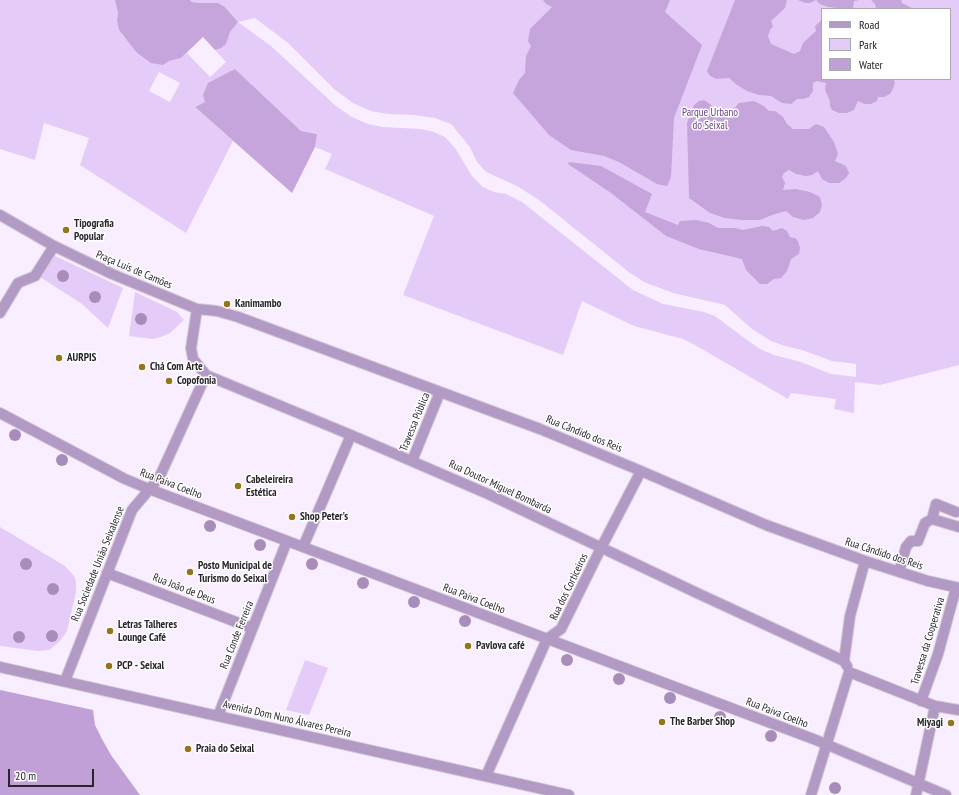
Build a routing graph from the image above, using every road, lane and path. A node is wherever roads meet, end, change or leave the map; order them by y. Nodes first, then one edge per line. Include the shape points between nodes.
1 (0, 215) edge
2 (54, 246) junction
3 (197, 309) junction
4 (0, 313) edge
5 (206, 375) junction
6 (440, 392) junction
7 (0, 412) edge
8 (350, 435) junction
9 (412, 461) junction
10 (641, 471) junction
11 (150, 489) junction
12 (958, 513) edge
13 (932, 519) junction
14 (959, 527) edge
15 (286, 541) junction
16 (303, 547) junction
17 (601, 548) junction
18 (866, 562) junction
19 (899, 572) junction
20 (107, 573) junction
21 (958, 588) edge
22 (252, 628) junction
23 (547, 639) junction
24 (844, 661) junction
25 (0, 667) edge
26 (849, 672) junction
27 (65, 681) junction
28 (921, 701) junction
29 (935, 706) junction
30 (959, 710) edge
31 (218, 716) junction
32 (826, 745) junction
33 (486, 776) junction
34 (919, 784) junction
35 (569, 795) edge
36 (811, 795) edge
37 (916, 795) edge
38 (946, 795) edge

1 - 2 street, Praça Luís de Camões
2 - 3 street, Praça Luís de Camões via 112,274
2 - 4 street via 35,276 18,283
3 - 5 street, Rua Doutor Miguel Bombarda via 191,348 193,359
3 - 6 street, Rua Cândido dos Reis via 238,317
5 - 8 street, Rua Doutor Miguel Bombarda
5 - 11 street, Rua Sociedade União Seixalense via 159,478
6 - 9 street, Travessa Pública
6 - 10 street, Rua Cândido dos Reis via 540,429
7 - 11 street, Rua Paiva Coelho via 125,479
8 - 9 street, Rua Doutor Miguel Bombarda
8 - 16 street
9 - 17 street, Rua Doutor Miguel Bombarda
10 - 17 street, Rua dos Corticeiros
10 - 18 street, Rua Cândido dos Reis via 766,525
11 - 15 street, Rua Paiva Coelho
11 - 20 street, Rua Sociedade União Seixalense via 132,510
12 - 13 street via 936,504
13 - 14 street
13 - 19 street via 925,523 918,541 911,541 906,547
15 - 16 street, Rua Paiva Coelho
15 - 22 street, Rua Conde Ferreira
16 - 23 street, Rua Paiva Coelho
17 - 23 street, Rua dos Corticeiros via 562,629
17 - 24 street, Rua Doutor Miguel Bombarda
18 - 19 street, Rua Cândido dos Reis
18 - 24 street via 850,616
19 - 21 street, Rua Cândido dos Reis
20 - 22 street, Rua João de Deus
20 - 27 street, Rua Sociedade União Seixalense
21 - 28 street, Travessa da Cooperativa
22 - 31 street, Rua Conde Ferreira
23 - 32 street, Rua Paiva Coelho
23 - 33 street, Rua dos Corticeiros
24 - 26 street
25 - 27 street, Avenida Dom Nuno Álvares Pereira
26 - 28 street
26 - 32 street
27 - 31 street, Avenida Dom Nuno Álvares Pereira
28 - 29 street
29 - 30 street
29 - 34 street
31 - 33 street, Avenida Dom Nuno Álvares Pereira
32 - 34 street, Rua Paiva Coelho
32 - 36 street
33 - 35 street, Avenida Dom Nuno Álvares Pereira
34 - 37 street
34 - 38 street, Rua Paiva Coelho

